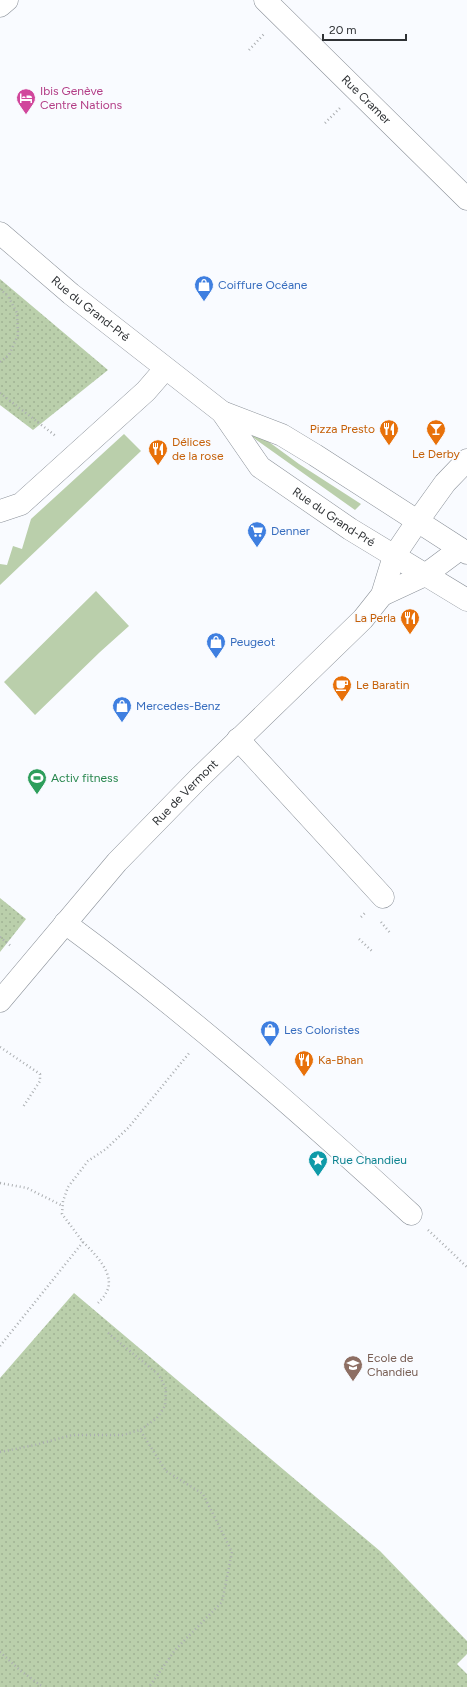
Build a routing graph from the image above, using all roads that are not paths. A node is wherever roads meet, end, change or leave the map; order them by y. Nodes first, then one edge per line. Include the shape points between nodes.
1 (6, 0) edge
2 (265, 0) edge
3 (0, 6) edge
4 (467, 200) edge
5 (0, 233) edge
6 (165, 369) junction
7 (222, 412) junction
8 (467, 460) edge
9 (0, 511) edge
10 (417, 522) junction
11 (465, 549) edge
12 (394, 556) junction
13 (425, 575) junction
14 (382, 595) junction
15 (467, 600) edge
16 (238, 740) junction
17 (380, 906) road end
18 (65, 923) junction
19 (0, 1001) edge
20 (411, 1214) road end

1 - 3 street
2 - 4 street, Rue Cramer
5 - 6 street, Rue du Grand-Pré
6 - 7 street, Rue du Grand-Pré
6 - 9 street via 146,391 21,504
7 - 10 street, Rue du Grand-Pré via 282,435
7 - 12 street, Rue du Grand-Pré via 260,467
8 - 10 street, Rue de Vermont via 445,483
10 - 11 street, Rue du Grand-Pré
10 - 12 street, Rue de Vermont
11 - 13 street, Rue de Vermont
12 - 13 street, Rue du Grand-Pré
12 - 14 street, Rue de Vermont
13 - 14 street, Rue de Vermont
13 - 15 street, Rue du Grand-Pré
14 - 16 street, Rue de Vermont via 363,619
16 - 17 street
16 - 18 street, Rue de Vermont via 117,862
18 - 19 street, Rue de Vermont
18 - 20 street via 205,1033

